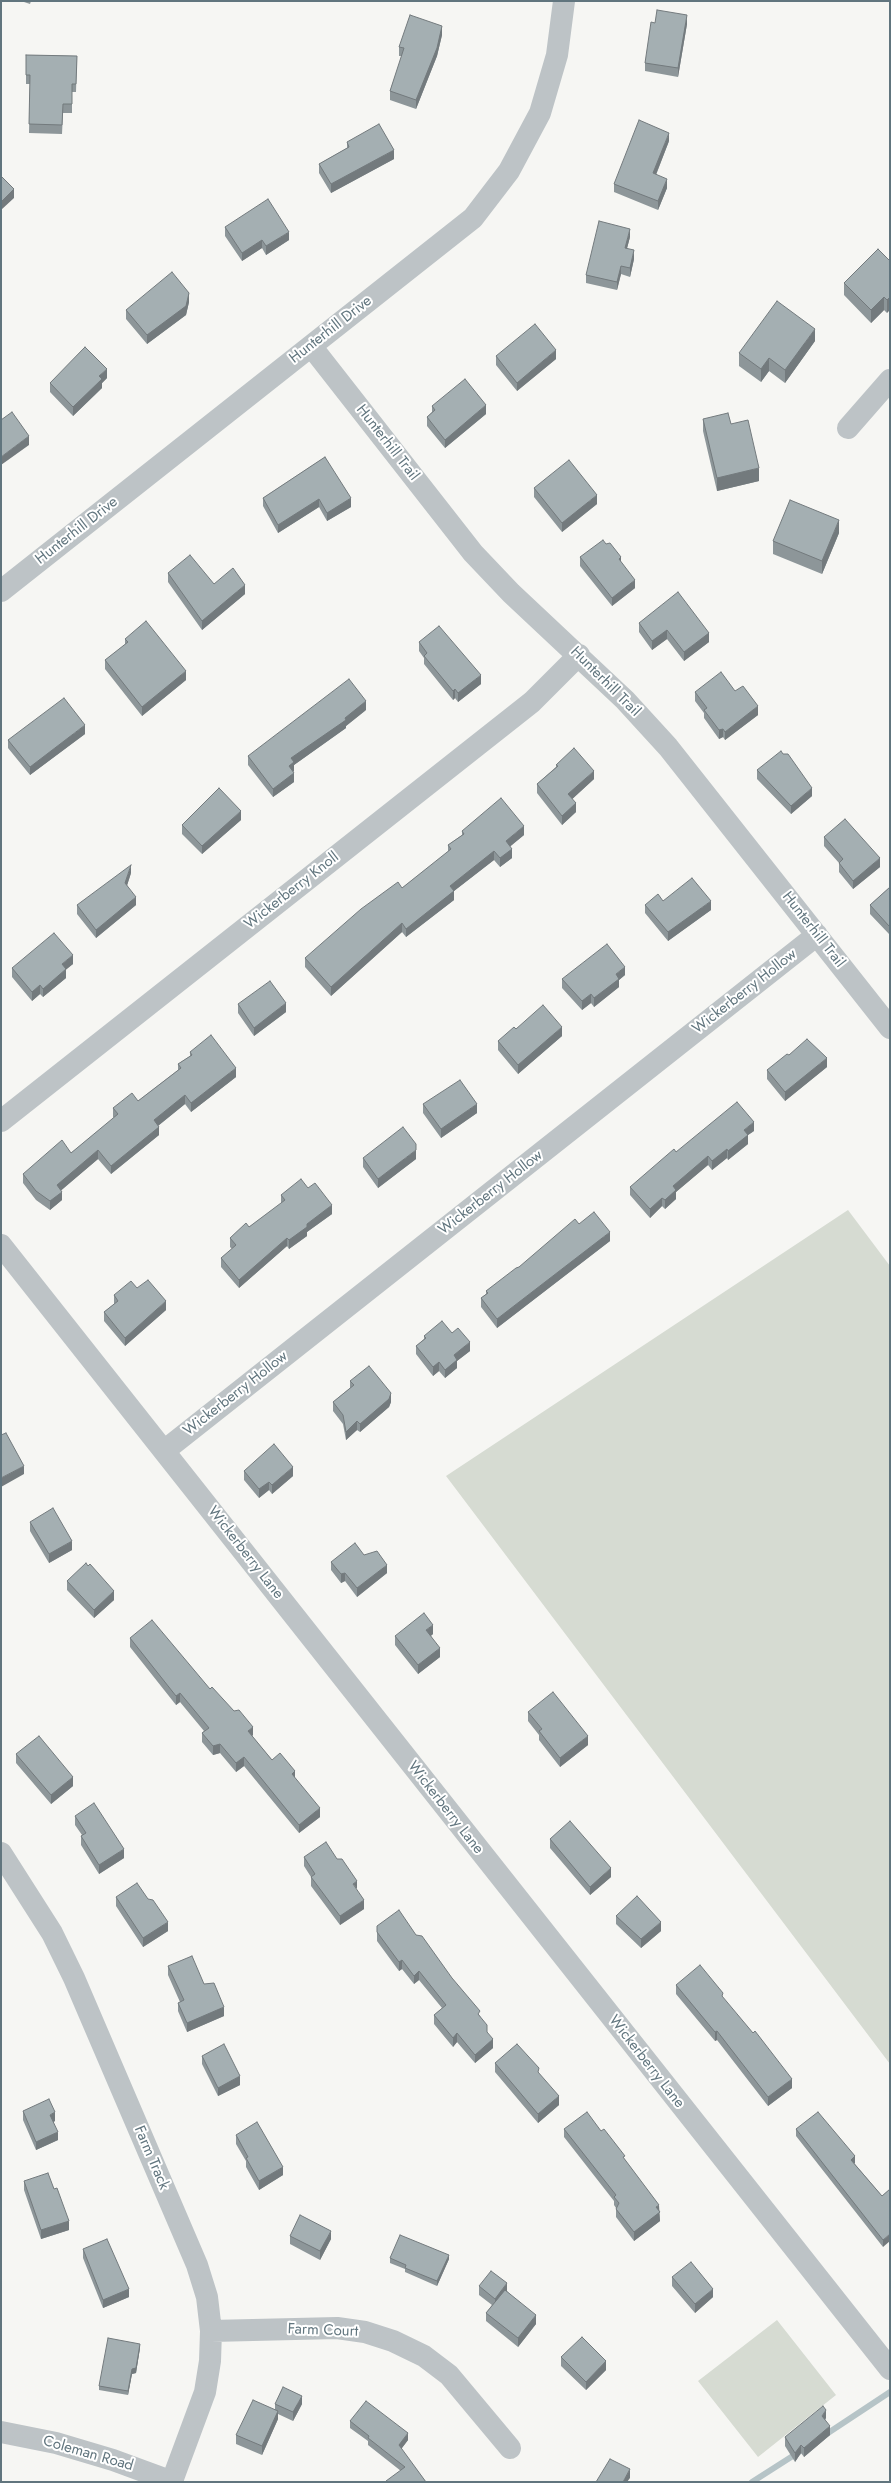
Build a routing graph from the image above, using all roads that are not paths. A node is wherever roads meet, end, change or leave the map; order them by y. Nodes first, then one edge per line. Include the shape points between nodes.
1 (564, 1) edge
2 (311, 346) junction
3 (890, 380) edge
4 (848, 428) dead end
5 (1, 591) edge
6 (579, 655) junction
7 (817, 935) junction
8 (890, 1028) edge
9 (1, 1121) edge
10 (1, 1245) edge
11 (164, 1451) junction
12 (1, 1852) edge
13 (211, 2330) junction
14 (890, 2369) edge
15 (1, 2432) edge
16 (510, 2448) dead end
17 (173, 2482) edge

1 - 2 street, Hunterhill Drive via 557,56 540,113 509,171 473,218
2 - 5 street, Hunterhill Drive
2 - 6 street, Hunterhill Trail via 473,553 511,593
3 - 4 street
6 - 7 street, Hunterhill Trail via 625,700 668,748
6 - 9 street, Wickerberry Knoll via 526,707
7 - 8 street, Hunterhill Trail
7 - 11 street, Wickerberry Hollow
10 - 11 street, Wickerberry Lane
11 - 14 street, Wickerberry Lane
12 - 13 street, Farm Track via 52,1934 74,1978 196,2265 206,2297
13 - 16 street, Farm Court via 337,2328 393,2340 424,2356 449,2375
13 - 17 street, Farm Track via 205,2392
15 - 17 street, Coleman Road via 106,2458

